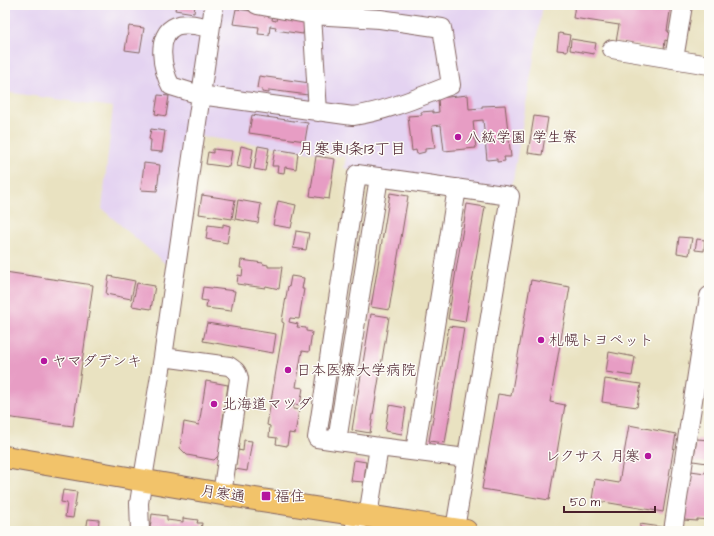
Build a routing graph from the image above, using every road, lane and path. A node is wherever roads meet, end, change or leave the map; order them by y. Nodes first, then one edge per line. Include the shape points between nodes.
1 (214, 5) edge
2 (257, 5) edge
3 (683, 5) edge
4 (307, 11) edge
5 (210, 28) junction
6 (612, 49) dead end
7 (674, 59) junction
8 (709, 65) edge
9 (200, 95) junction
10 (318, 112) junction
11 (457, 188) junction
12 (709, 296) edge
13 (163, 357) junction
14 (702, 392) edge
15 (380, 447) junction
16 (415, 451) junction
17 (5, 457) edge
18 (466, 458) junction
19 (142, 481) junction
20 (222, 494) junction
21 (359, 520) edge
22 (460, 530) edge
23 (140, 531) edge
24 (673, 531) edge

1 - 5 street
2 - 4 street
3 - 7 street
4 - 10 street
4 - 10 street via 442,28 451,85 368,114 353,116
5 - 9 street
5 - 9 street via 183,24 175,26 164,38 162,46 171,86
6 - 7 street
7 - 8 street
9 - 10 street
9 - 13 street
11 - 15 street via 358,174 317,438
11 - 16 street
11 - 18 street via 510,196
12 - 14 street
13 - 19 street
13 - 20 street via 229,366 238,374
14 - 24 street
15 - 16 street
15 - 21 street
16 - 18 street
17 - 19 highway, 月寒通
18 - 22 street
19 - 20 highway, 月寒通
19 - 23 street via 139,503
20 - 21 highway, 月寒通
21 - 22 highway, 月寒通

